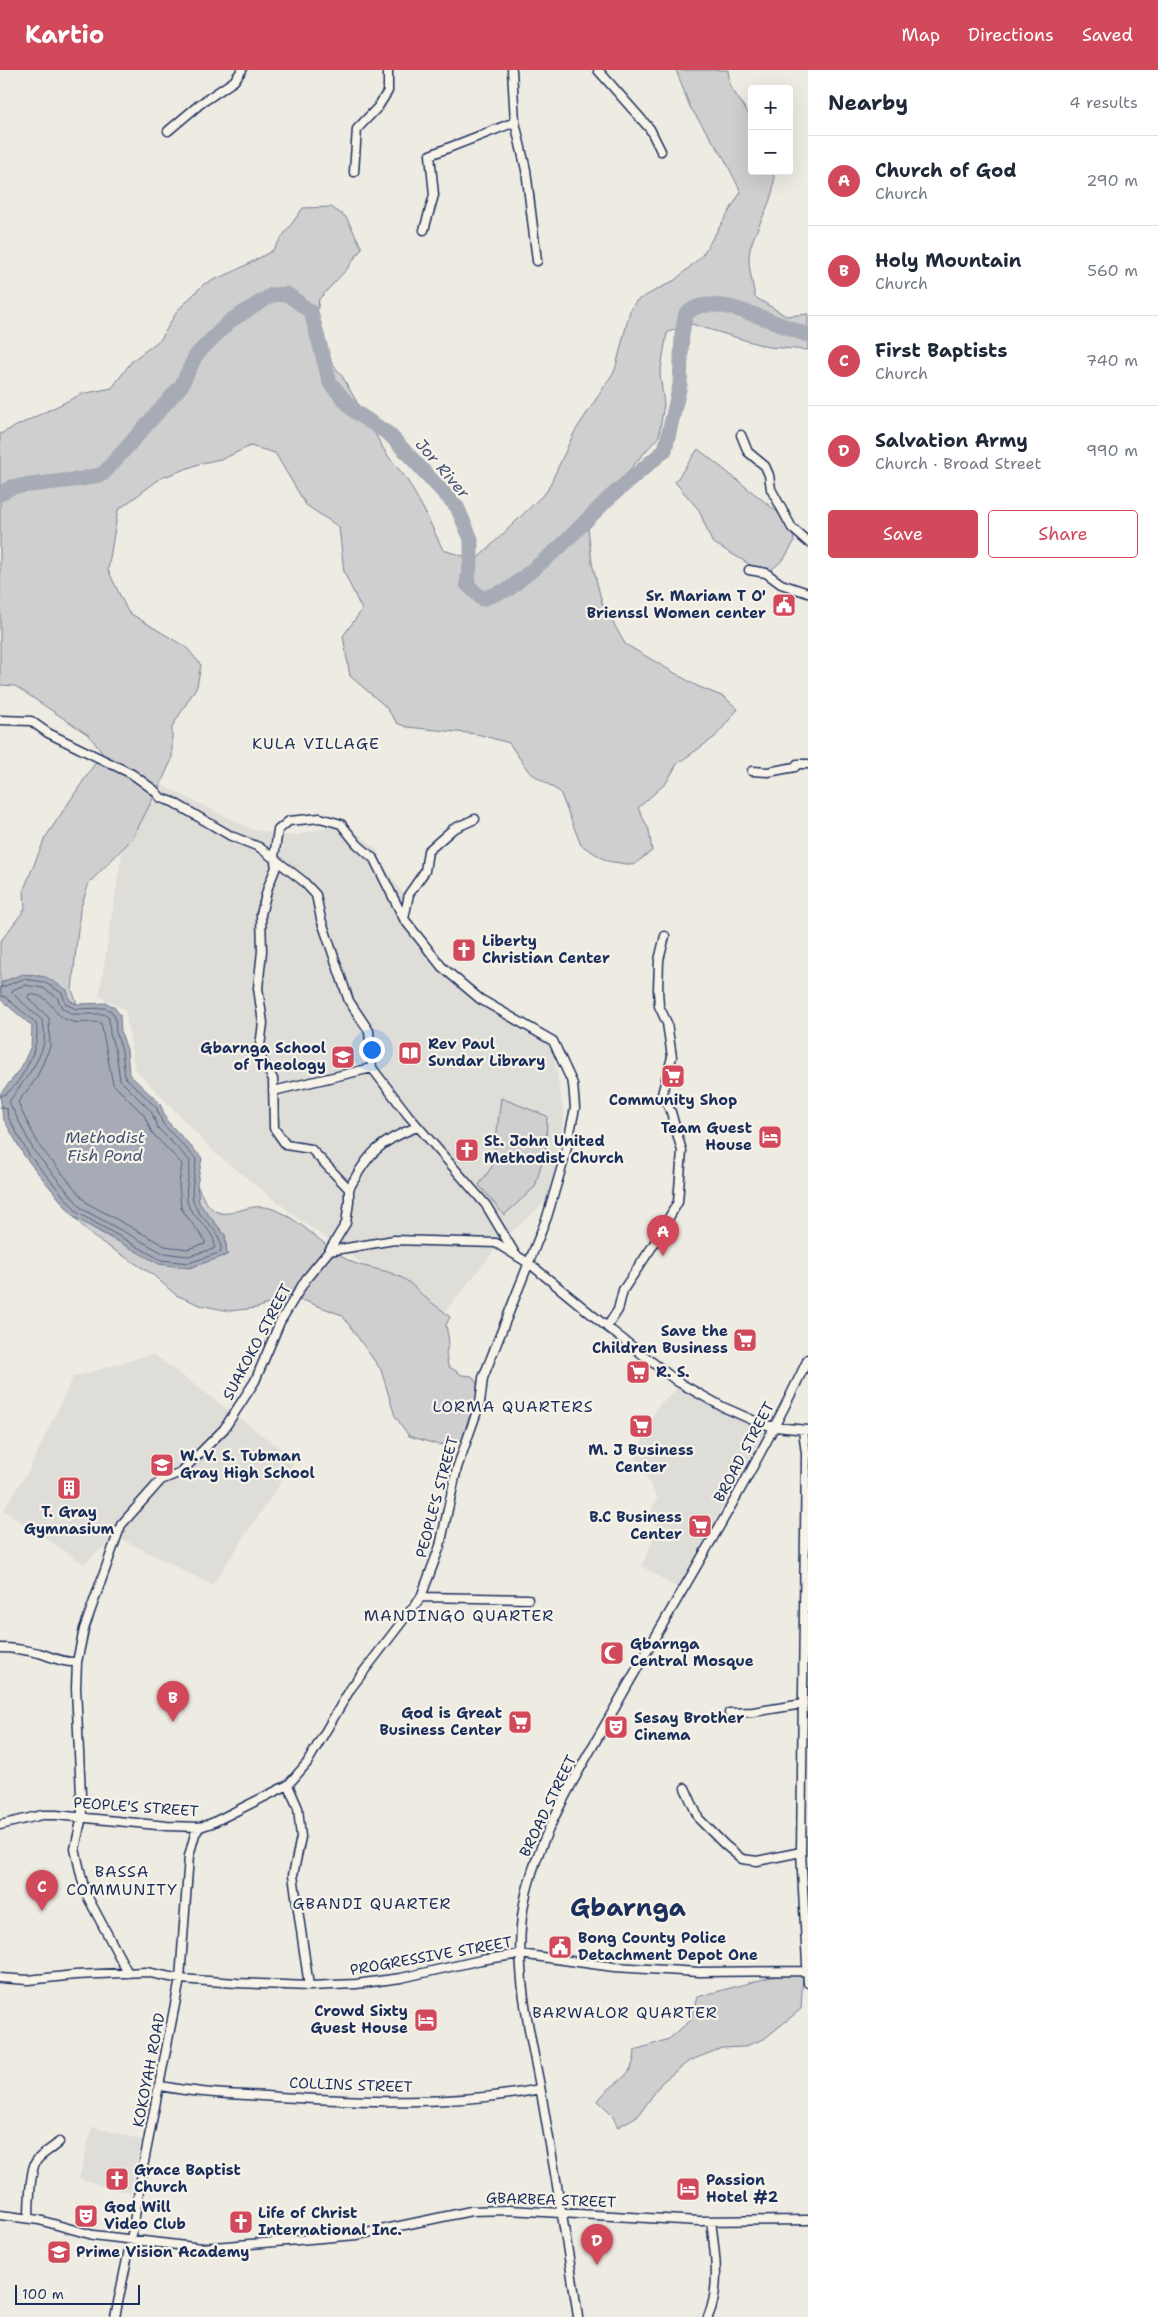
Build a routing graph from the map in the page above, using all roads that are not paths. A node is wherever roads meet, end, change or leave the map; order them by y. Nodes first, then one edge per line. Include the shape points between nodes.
1 (242, 70) edge
2 (388, 70) edge
3 (512, 70) edge
4 (598, 70) edge
5 (607, 70) edge
6 (606, 79) junction
7 (515, 122) junction
8 (168, 131) dead end
9 (661, 150) dead end
10 (354, 172) dead end
11 (424, 230) dead end
12 (537, 261) dead end
13 (741, 435) dead end
14 (808, 542) edge
15 (749, 570) dead end
16 (808, 593) edge
17 (0, 720) edge
18 (808, 764) edge
19 (752, 771) dead end
20 (475, 819) dead end
21 (274, 857) junction
22 (404, 919) junction
23 (665, 936) dead end
24 (372, 1068) junction
25 (273, 1091) junction
26 (417, 1127) junction
27 (348, 1189) junction
28 (329, 1251) junction
29 (514, 1252) junction
30 (530, 1264) junction
31 (607, 1328) junction
32 (808, 1359) edge
33 (774, 1427) junction
34 (806, 1430) edge
35 (421, 1597) junction
36 (528, 1599) dead end
37 (0, 1648) edge
38 (77, 1662) junction
39 (803, 1704) junction
40 (729, 1713) dead end
41 (288, 1785) junction
42 (685, 1788) dead end
43 (82, 1816) junction
44 (0, 1825) edge
45 (200, 1827) junction
46 (801, 1852) junction
47 (520, 1954) junction
48 (808, 1971) edge
49 (128, 1973) junction
50 (0, 1978) edge
51 (180, 1979) junction
52 (808, 1983) edge
53 (309, 1986) junction
54 (161, 2086) junction
55 (540, 2089) junction
56 (59, 2142) dead end
57 (563, 2214) junction
58 (0, 2215) edge
59 (29, 2218) junction
60 (808, 2220) edge
61 (711, 2221) junction
62 (131, 2240) junction
63 (115, 2317) edge
64 (578, 2317) edge
65 (708, 2317) edge

1 - 8 street via 234,81
2 - 10 street via 388,92 358,129
3 - 7 street
4 - 6 street
5 - 6 street
6 - 9 street via 650,129
7 - 11 street via 430,154 434,196
7 - 12 street via 526,170
13 - 14 street via 748,452 765,466 771,489 792,528
15 - 16 street via 766,573 781,584
17 - 21 street via 31,721 48,733 132,774 161,798
18 - 19 street via 768,772
20 - 22 street via 453,829 428,851 425,871 408,894
21 - 22 street, PEOPLE'S STREET via 278,830 289,821 320,818 341,824 374,859
21 - 24 street via 316,895 349,1001 369,1031
21 - 25 street, PEOPLE'S STREET via 276,867 262,914 258,988 263,1023 259,1054 273,1080
22 - 30 street, PEOPLE'S STREET via 442,967 480,999 553,1040 573,1084 575,1108 565,1156
23 - 31 street via 659,960 658,990 672,1057 662,1094 672,1112 682,1151 678,1202 623,1290 618,1310
24 - 25 street
24 - 26 street
25 - 27 street, PEOPLE'S STREET via 274,1128 286,1145 311,1149
26 - 27 street via 373,1151
26 - 29 street via 486,1205
27 - 28 street, SUAKOKO STREET via 350,1202 346,1223
28 - 29 street via 394,1240 449,1240 496,1243
28 - 38 street, SUAKOKO STREET via 306,1279 280,1322 255,1382 224,1429 181,1472 161,1480 121,1525 84,1629
29 - 30 street
30 - 31 street
30 - 35 street, PEOPLE'S STREET via 483,1378 480,1403 457,1468 440,1546
31 - 33 street via 678,1382 723,1407
32 - 33 street, BROAD STREET
33 - 34 street
33 - 47 street, BROAD STREET via 576,1776 548,1834 528,1883
34 - 39 street
35 - 36 street
35 - 41 street, PEOPLE'S STREET via 351,1688 308,1763
37 - 38 street via 40,1653 67,1663
38 - 43 street, SUAKOKO STREET
39 - 40 street
39 - 46 street
41 - 45 street, PEOPLE'S STREET
41 - 53 street via 298,1808 301,1837 293,1875
42 - 46 street via 699,1819 742,1859 757,1861
43 - 44 street, PEOPLE'S STREET via 42,1815
43 - 45 street, PEOPLE'S STREET
43 - 49 street, SUAKOKO STREET via 75,1849 85,1892
45 - 51 street, KOKOYAH ROAD via 189,1856
46 - 48 street
47 - 48 street, PROGRESSIVE STREET via 614,1967 698,1972
47 - 53 street, PROGRESSIVE STREET via 402,1978
47 - 55 street, BROAD STREET
48 - 52 street
49 - 50 street, PROGRESSIVE STREET via 75,1974 28,1980
49 - 51 street, PROGRESSIVE STREET via 146,1972
51 - 53 street, PROGRESSIVE STREET
51 - 54 street, KOKOYAH ROAD
54 - 55 street, COLLINS STREET via 195,2093 388,2102 461,2101
54 - 62 street, KOKOYAH ROAD
55 - 57 street, BROAD STREET
56 - 59 street via 35,2164
57 - 61 street, GBARBEA STREET
57 - 62 street, GBARBEA STREET via 470,2211 356,2235 202,2248
57 - 64 street, BROAD STREET
58 - 59 street, GBARBEA STREET
59 - 62 street, GBARBEA STREET via 93,2235
60 - 61 street, GBARBEA STREET
61 - 65 street via 716,2285
62 - 63 street, KOKOYAH ROAD

